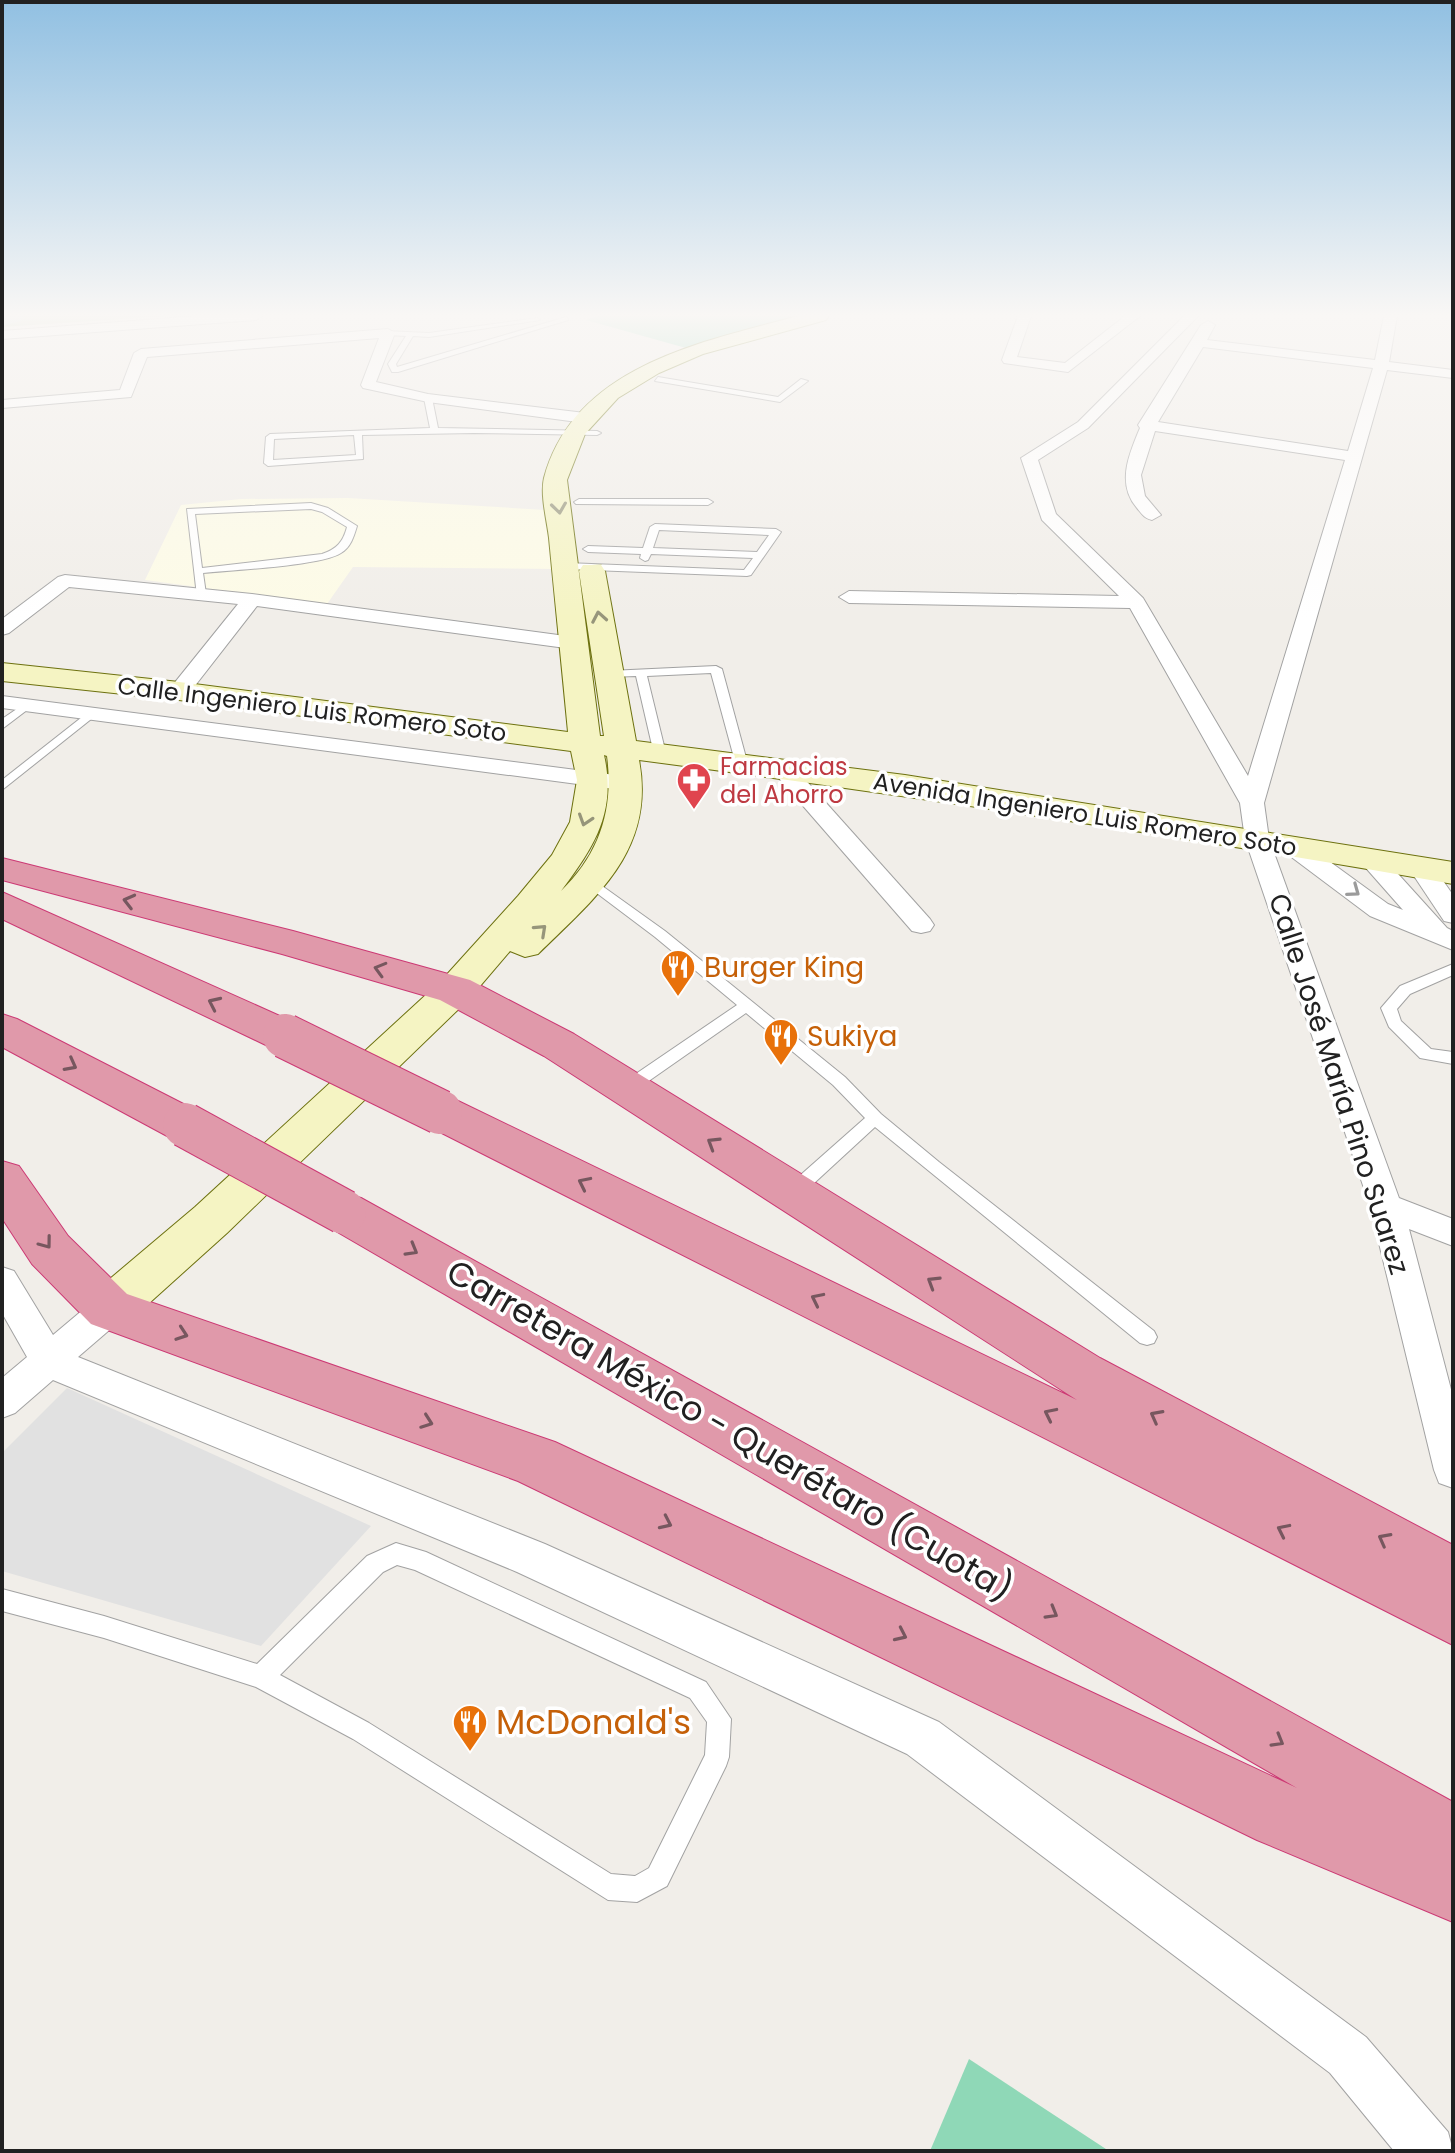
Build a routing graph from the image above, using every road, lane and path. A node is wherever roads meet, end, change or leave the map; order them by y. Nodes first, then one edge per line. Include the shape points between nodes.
1 (431, 416) edge
2 (525, 416) edge
3 (594, 416) edge
4 (602, 416) edge
5 (1092, 416) edge
6 (1152, 416) edge
7 (1366, 416) edge
8 (1146, 425) junction
9 (586, 428) junction
10 (434, 430) junction
11 (358, 432) junction
12 (1354, 457) junction
13 (579, 502) junction
14 (708, 502) dead end
15 (1152, 515) dead end
16 (648, 550) junction
17 (761, 555) junction
18 (589, 558) junction
19 (566, 566) junction
20 (641, 568) junction
21 (198, 571) junction
22 (201, 594) junction
23 (849, 597) dead end
24 (252, 600) junction
25 (1136, 602) junction
26 (2, 629) edge
27 (573, 643) junction
28 (2, 672) edge
29 (641, 672) junction
30 (609, 674) junction
31 (179, 691) junction
32 (2, 702) edge
33 (27, 705) junction
34 (91, 714) junction
35 (2, 725) edge
36 (585, 744) junction
37 (660, 754) junction
38 (742, 765) junction
39 (614, 771) junction
40 (785, 771) junction
41 (2, 786) edge
42 (1252, 803) junction
43 (1257, 839) junction
44 (1291, 845) junction
45 (1371, 859) junction
46 (2, 869) edge
47 (1437, 870) edge
48 (591, 882) junction
49 (2, 904) edge
50 (921, 925) dead end
51 (1450, 931) edge
52 (1451, 973) edge
53 (455, 990) junction
54 (747, 1005) junction
55 (2, 1029) edge
56 (1453, 1058) edge
57 (627, 1088) junction
58 (875, 1118) junction
59 (2, 1179) edge
60 (793, 1193) junction
61 (1386, 1206) junction
62 (1453, 1233) edge
63 (2, 1281) edge
64 (109, 1309) junction
65 (1147, 1337) dead end
66 (49, 1362) junction
67 (2, 1401) edge
68 (1453, 1470) edge
69 (1453, 1577) edge
70 (2, 1600) edge
71 (1453, 1614) edge
72 (261, 1677) junction
73 (1453, 1840) edge
74 (1453, 1887) edge
75 (1429, 2151) edge

1 - 10 lane
2 - 9 street
3 - 9 street
4 - 9 street
5 - 25 street via 1029,458 1048,516
6 - 8 street
7 - 12 street
8 - 12 street
8 - 15 street via 1132,482 1139,507
9 - 10 lane
9 - 13 street
9 -> 19 street via 555,480
10 - 11 lane
11 - 11 lane via 360,457 268,463 270,437
12 - 42 street
13 - 14 lane
13 - 18 street
16 - 17 lane
16 - 17 lane via 655,527 776,532
16 - 18 lane
16 - 20 lane
17 - 20 lane via 747,573
18 - 19 lane
18 - 20 lane
30 -> 18 street
19 - 27 street
21 - 21 lane via 190,511 311,506 352,526 347,546 338,553
21 - 22 lane
22 - 24 street
22 - 26 street via 65,581
23 - 25 street
24 - 27 street
24 - 31 street
25 - 42 street
27 - 36 street
28 - 31 street, Calle Ingeniero Luis Romero Soto
29 - 30 lane
29 - 37 lane
29 - 38 lane via 716,669
30 - 39 street
31 - 36 street, Calle Ingeniero Luis Romero Soto
32 - 33 street
33 - 34 street
33 - 35 lane
34 - 39 street
34 - 41 lane
36 - 39 street
37 - 38 street, Avenida Ingeniero Luis Romero Soto
37 - 39 street, Avenida Ingeniero Luis Romero Soto
38 - 40 street, Avenida Ingeniero Luis Romero Soto
39 - 48 street via 622,822 606,862
39 -> 53 street via 567,859
40 - 43 street, Avenida Ingeniero Luis Romero Soto
40 - 50 street
42 - 43 street, Calle José María Pino Suarez
43 - 44 street, Avenida Ingeniero Luis Romero Soto
43 - 61 street, Calle José María Pino Suarez
44 - 45 street, Avenida Ingeniero Luis Romero Soto
44 -> 51 street via 1379,910
45 - 47 street, Avenida Ingeniero Luis Romero Soto
45 - 51 street
53 -> 46 highway
47 - 51 street
53 -> 48 street via 516,954
48 - 54 lane
71 -> 49 highway, bridge via 285,1036
52 - 56 lane via 1405,990 1389,1008 1394,1023 1426,1054
53 - 57 highway
53 - 64 street
54 - 57 lane
54 - 58 lane
55 -> 73 highway, Carretera México - Querétaro (Cuota), bridge via 344,1212
60 -> 57 highway
58 - 60 lane
58 - 65 lane
59 -> 64 highway via 50,1250
69 -> 60 highway via 1081,1375
61 - 62 street
61 - 68 street, Calle José María Pino Suarez
63 - 66 street
64 - 66 street
64 -> 74 highway via 535,1461 1281,1816
66 - 67 street
66 - 75 street via 531,1558 923,1738 1348,2055
70 - 72 lane
72 - 72 lane via 375,1564 396,1554 698,1690 719,1719 717,1757 658,1877 637,1889 608,1887 361,1731

